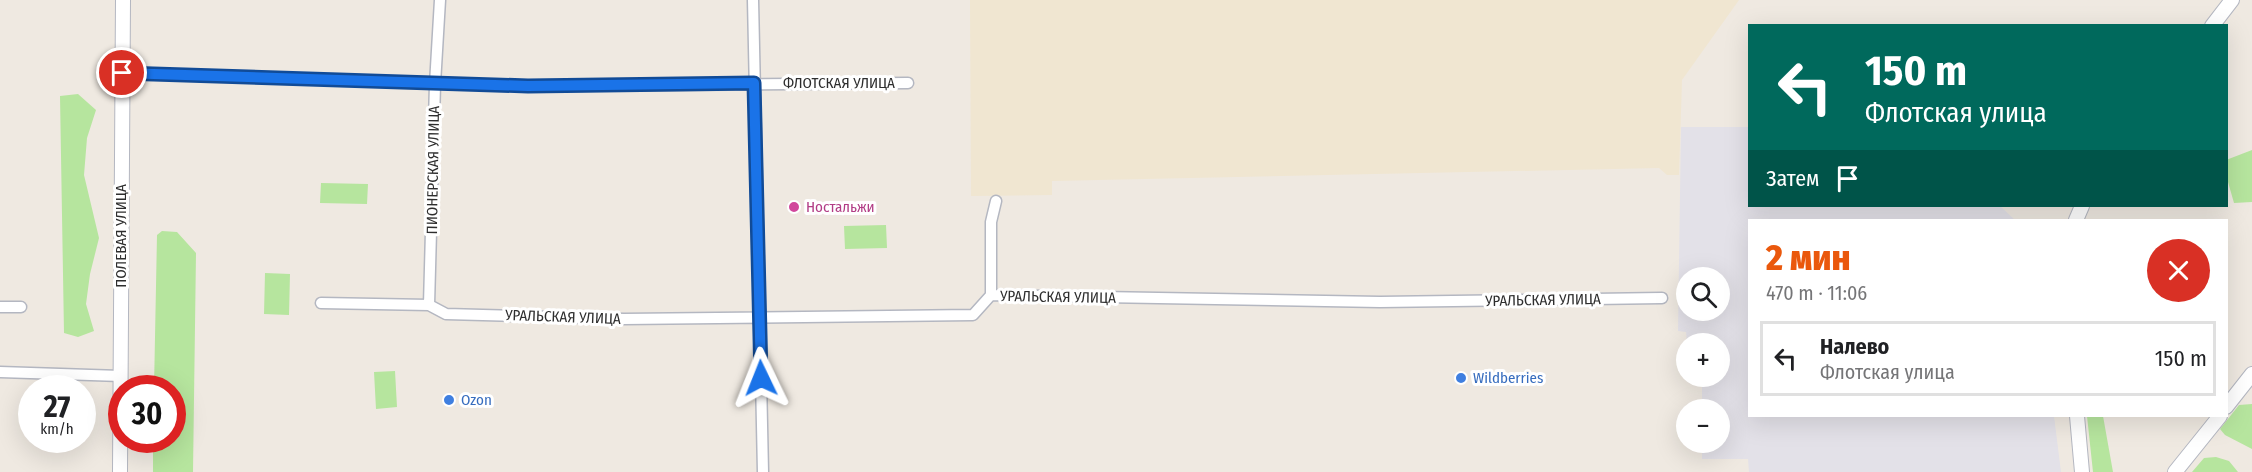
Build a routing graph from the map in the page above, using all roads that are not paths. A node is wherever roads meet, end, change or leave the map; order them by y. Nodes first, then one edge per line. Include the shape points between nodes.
1 (123, 0) edge
2 (440, 0) edge
3 (753, 0) edge
4 (2232, 0) edge
5 (2214, 24) edge
6 (122, 73) junction
7 (754, 83) junction
8 (908, 83) dead end
9 (435, 84) junction
10 (996, 201) dead end
11 (991, 295) junction
12 (1662, 298) dead end
13 (321, 303) dead end
14 (429, 305) junction
15 (0, 307) edge
16 (21, 307) dead end
17 (759, 317) junction
18 (0, 372) edge
19 (2252, 374) edge
20 (121, 375) edge
21 (108, 376) edge
22 (2228, 404) edge
23 (2077, 417) edge
24 (2219, 417) edge
25 (120, 453) edge
26 (120, 472) edge
27 (763, 472) edge
28 (2082, 472) edge
29 (2175, 472) edge

1 - 6 street, ПОЛЕВАЯ УЛИЦА
2 - 9 street, ПИОНЕРСКАЯ УЛИЦА
3 - 7 street
4 - 5 street
6 - 9 street, ФЛОТСКАЯ УЛИЦА
6 - 20 street, ПОЛЕВАЯ УЛИЦА
7 - 8 street, ФЛОТСКАЯ УЛИЦА
7 - 9 street, ФЛОТСКАЯ УЛИЦА
7 - 17 street
9 - 14 street, ПИОНЕРСКАЯ УЛИЦА
10 - 11 street via 991,222
11 - 12 street, УРАЛЬСКАЯ УЛИЦА via 1380,302
11 - 17 street, УРАЛЬСКАЯ УЛИЦА via 973,315
13 - 14 street, УРАЛЬСКАЯ УЛИЦА
14 - 17 street, УРАЛЬСКАЯ УЛИЦА via 446,314 624,319
15 - 16 street
17 - 27 street
18 - 21 street
19 - 22 street
23 - 28 street
24 - 29 street
25 - 26 street, ПОЛЕВАЯ УЛИЦА

